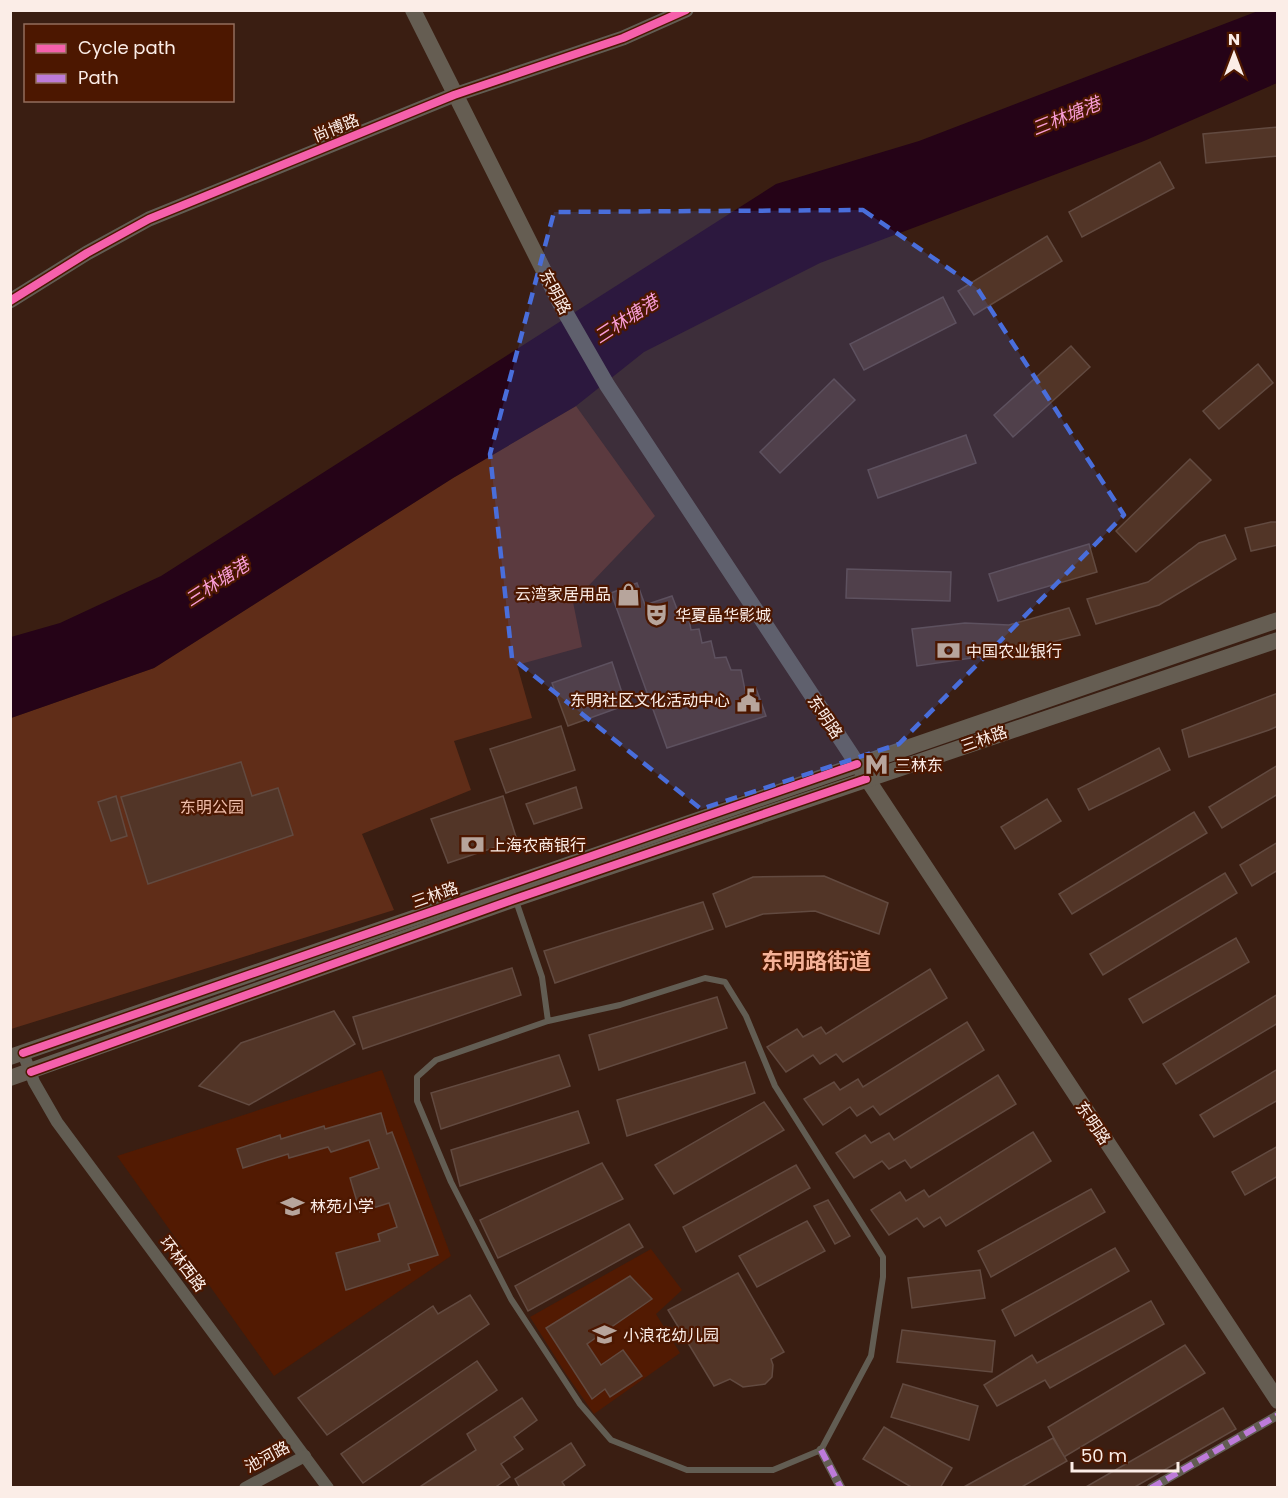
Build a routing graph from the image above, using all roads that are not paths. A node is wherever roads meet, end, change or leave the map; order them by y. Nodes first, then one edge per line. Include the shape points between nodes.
1 (413, 10) edge
2 (686, 10) edge
3 (454, 95) junction
4 (10, 302) edge
5 (1278, 620) edge
6 (1278, 640) edge
7 (856, 764) junction
8 (866, 779) junction
9 (515, 899) junction
10 (548, 1021) junction
11 (17, 1055) edge
12 (31, 1072) junction
13 (10, 1078) edge
14 (1278, 1401) edge
15 (1278, 1415) edge
16 (821, 1450) junction
17 (305, 1456) junction
18 (245, 1488) edge
19 (328, 1488) edge
20 (841, 1488) edge
21 (1151, 1488) edge

1 - 3 main road, 东明路
2 - 3 street, 尚博路 via 623,38
3 - 4 street, 尚博路 via 149,219
3 - 7 main road, 东明路 via 561,305 607,385
5 - 7 main road, 三林路
6 - 8 main road, 三林路
7 - 8 main road, 东明路
7 - 11 main road, 三林路
8 - 9 main road, 三林路
8 - 14 main road, 东明路
9 - 10 lane via 542,977
9 - 12 main road, 三林路
10 - 16 lane via 620,1005 705,978 725,982 732,992 775,1086 883,1257 871,1356
10 - 16 lane via 436,1060 417,1077 417,1101 450,1182 512,1299 580,1404 611,1440 687,1470 773,1470
11 - 12 street, 环林西路
12 - 13 main road, 三林路
12 - 17 street, 环林西路 via 57,1122
15 - 21 street
16 - 20 street
17 - 18 street, 池河路
17 - 19 street, 环林西路

